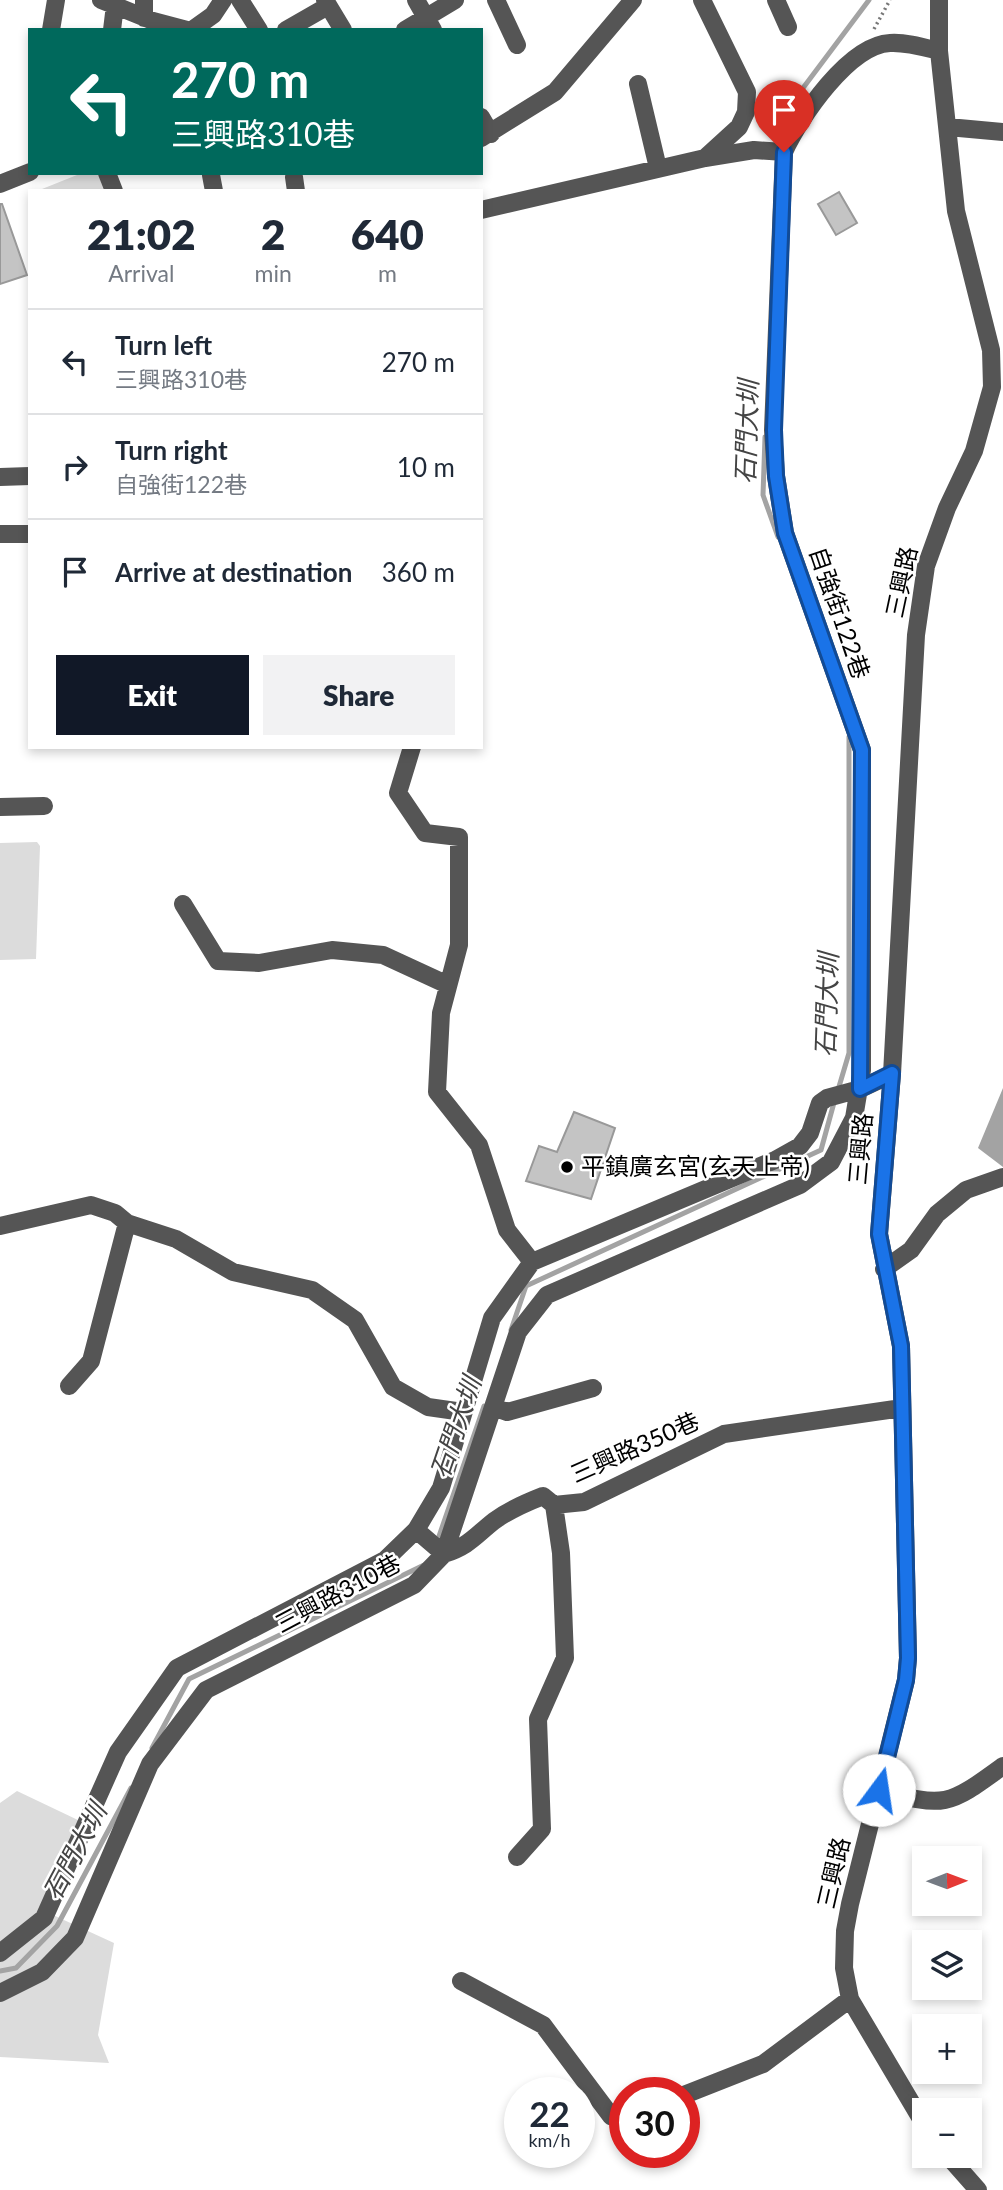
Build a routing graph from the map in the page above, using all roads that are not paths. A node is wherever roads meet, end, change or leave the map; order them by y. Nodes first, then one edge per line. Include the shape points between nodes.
1 (56, 0) edge
2 (223, 0) edge
3 (240, 0) edge
4 (416, 0) edge
5 (455, 0) edge
6 (496, 0) edge
7 (633, 0) edge
8 (702, 0) edge
9 (776, 0) edge
10 (939, 0) edge
11 (108, 3) edge
12 (327, 3) edge
13 (149, 17) edge
14 (429, 23) edge
15 (788, 27) dead end
16 (51, 28) edge
17 (112, 28) edge
18 (184, 28) edge
19 (193, 28) edge
20 (258, 28) edge
21 (289, 28) edge
22 (342, 28) edge
23 (412, 28) edge
24 (517, 45) dead end
25 (939, 51) junction
26 (638, 84) dead end
27 (947, 127) junction
28 (1003, 132) edge
29 (486, 136) edge
30 (779, 152) junction
31 (705, 158) junction
32 (658, 168) junction
33 (28, 172) edge
34 (0, 184) edge
35 (483, 210) edge
36 (28, 476) edge
37 (0, 477) edge
38 (0, 534) edge
39 (28, 534) edge
40 (411, 749) edge
41 (44, 806) dead end
42 (0, 807) edge
43 (183, 904) dead end
44 (448, 985) junction
45 (892, 1073) junction
46 (858, 1090) junction
47 (1003, 1177) edge
48 (127, 1223) junction
49 (0, 1226) edge
50 (532, 1262) junction
51 (884, 1269) junction
52 (69, 1386) dead end
53 (593, 1388) dead end
54 (493, 1407) junction
55 (902, 1408) junction
56 (463, 1412) junction
57 (554, 1505) junction
58 (419, 1533) junction
59 (442, 1552) junction
60 (1003, 1766) edge
61 (879, 1790) junction
62 (517, 1857) dead end
63 (0, 1953) edge
64 (461, 1981) dead end
65 (0, 1993) edge
66 (850, 1999) junction
67 (700, 2089) edge
68 (912, 2104) edge
69 (609, 2113) edge
70 (958, 2168) edge
71 (978, 2190) edge

1 - 16 street
2 - 19 street via 213,15
3 - 20 street
4 - 14 street
5 - 14 street
6 - 24 street
7 - 29 street via 555,92
8 - 31 street via 747,92 739,127
9 - 15 street
10 - 25 street, 三興路
11 - 13 street
11 - 17 street
12 - 21 street
12 - 22 street
13 - 18 street
14 - 23 street
25 - 27 street, 三興路
25 - 30 street via 888,43 863,51 832,81
26 - 32 street
27 - 28 street
27 - 45 street, 三興路 via 956,211 991,350 992,387 974,451 926,566 910,708
30 - 31 street via 754,150
30 - 46 street, 自強街122巷 via 776,476 785,533 862,750
31 - 32 street
32 - 35 street
33 - 34 street
36 - 37 street
38 - 39 street
40 - 44 street via 398,793 425,833 459,837 459,945
41 - 42 street
43 - 44 street via 218,961 260,963 332,950 383,955
44 - 50 street via 441,1013 437,1092 479,1145 507,1230
45 - 46 street
45 - 51 street, 三興路 via 880,1207
46 - 50 street via 820,1103 810,1133 800,1146 775,1160
46 - 54 street, 三興路310巷 via 854,1118 831,1162 800,1185 547,1295 518,1332
47 - 51 street via 966,1190 937,1214 911,1250
48 - 49 street via 115,1213 91,1205
48 - 52 street via 91,1361
48 - 56 street via 176,1239 233,1272 312,1290 355,1320 393,1387 428,1407
50 - 56 street, 三興路310巷 via 492,1318
51 - 55 street, 三興路 via 901,1346
53 - 54 street via 507,1412
54 - 59 street, 三興路310巷
55 - 57 street, 三興路350巷 via 724,1434 584,1502
55 - 61 street, 三興路 via 908,1658
56 - 58 street, 三興路310巷 via 441,1488
57 - 59 street, 三興路350巷 via 543,1496 519,1505 468,1546
57 - 62 street via 561,1553 565,1658 538,1720 542,1829
58 - 59 street
58 - 63 street, 三興路310巷 via 385,1560 177,1668 118,1752 44,1918
59 - 65 street, 三興路310巷 via 414,1585 206,1690 149,1764 75,1938 42,1972
60 - 61 street via 957,1799 922,1802
61 - 66 street, 三興路 via 845,1931 844,1968
64 - 69 street via 543,2025
66 - 67 street via 763,2064
66 - 68 street, 三興路
70 - 71 street

